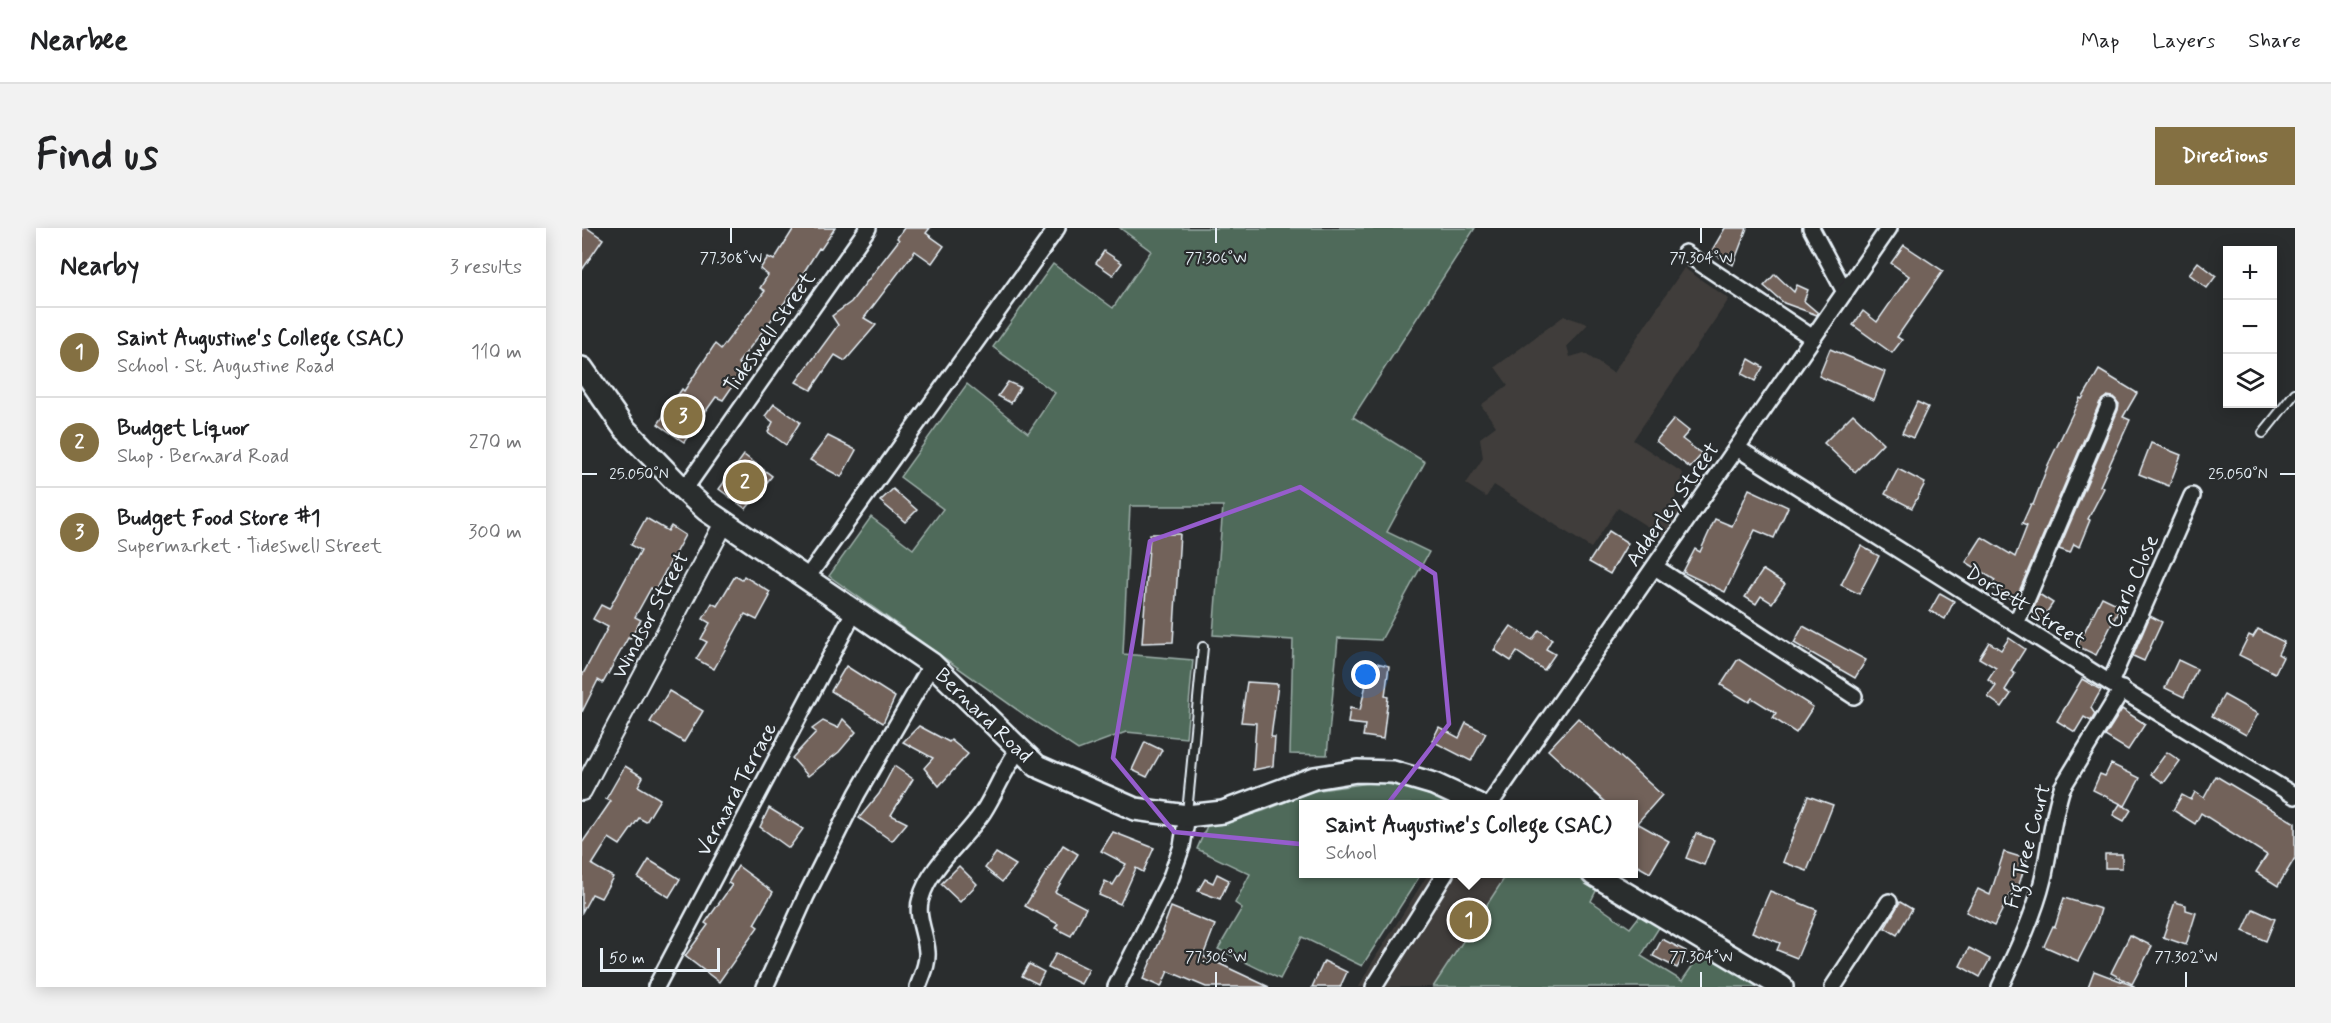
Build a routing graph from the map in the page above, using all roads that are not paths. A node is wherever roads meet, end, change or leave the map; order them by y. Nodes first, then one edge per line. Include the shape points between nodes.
1 (868, 228) edge
2 (1057, 228) edge
3 (1811, 228) edge
4 (1889, 228) edge
5 (1685, 253) dead end
6 (1845, 291) junction
7 (1814, 338) junction
8 (582, 368) edge
9 (2295, 393) edge
10 (2109, 406) dead end
11 (2263, 433) dead end
12 (1737, 448) junction
13 (684, 490) junction
14 (2192, 496) dead end
15 (724, 523) junction
16 (1654, 567) junction
17 (806, 579) junction
18 (854, 612) junction
19 (2016, 624) junction
20 (1203, 647) dead end
21 (932, 664) junction
22 (2116, 686) junction
23 (1854, 696) dead end
24 (1019, 749) junction
25 (582, 791) edge
26 (2295, 796) edge
27 (1468, 800) edge
28 (1493, 800) edge
29 (1187, 816) junction
30 (1442, 878) edge
31 (1601, 878) edge
32 (1889, 902) dead end
33 (656, 987) edge
34 (765, 987) edge
35 (918, 987) edge
36 (1116, 987) edge
37 (1374, 987) edge
38 (1782, 987) edge
39 (1833, 987) edge
40 (2000, 987) edge

1 - 13 street, Tideswell Street
2 - 17 street
3 - 6 street
4 - 6 street, Adderley Street
5 - 7 street
6 - 7 street, Adderley Street
7 - 12 street, Adderley Street
8 - 13 main road, Bernard Road via 624,428
9 - 11 lane
10 - 19 street
12 - 16 street, Adderley Street
12 - 19 street, Dorsett Street
13 - 15 main road, Bernard Road
14 - 22 street, Carlo Close
15 - 17 main road, Bernard Road
15 - 25 street, Windsor Street
16 - 23 street
16 - 28 street, Adderley Street
17 - 18 main road, Bernard Road
18 - 21 main road, Bernard Road
18 - 33 street, Vernard Terrace
19 - 22 street, Dorsett Street
20 - 29 lane
21 - 24 main road, Bernard Road
21 - 34 street via 857,794
22 - 26 street, Dorsett Street
22 - 40 street, Fig Tree Court via 2062,788 2043,881
24 - 29 main road, Bernard Road via 1037,766 1135,809
24 - 35 street via 983,812 921,895 918,907 927,952
27 - 29 main road, Bernard Road via 1434,784 1393,772 1357,771 1314,778 1223,812
29 - 36 street via 1170,880
30 - 37 street
31 - 38 main road
32 - 39 street

